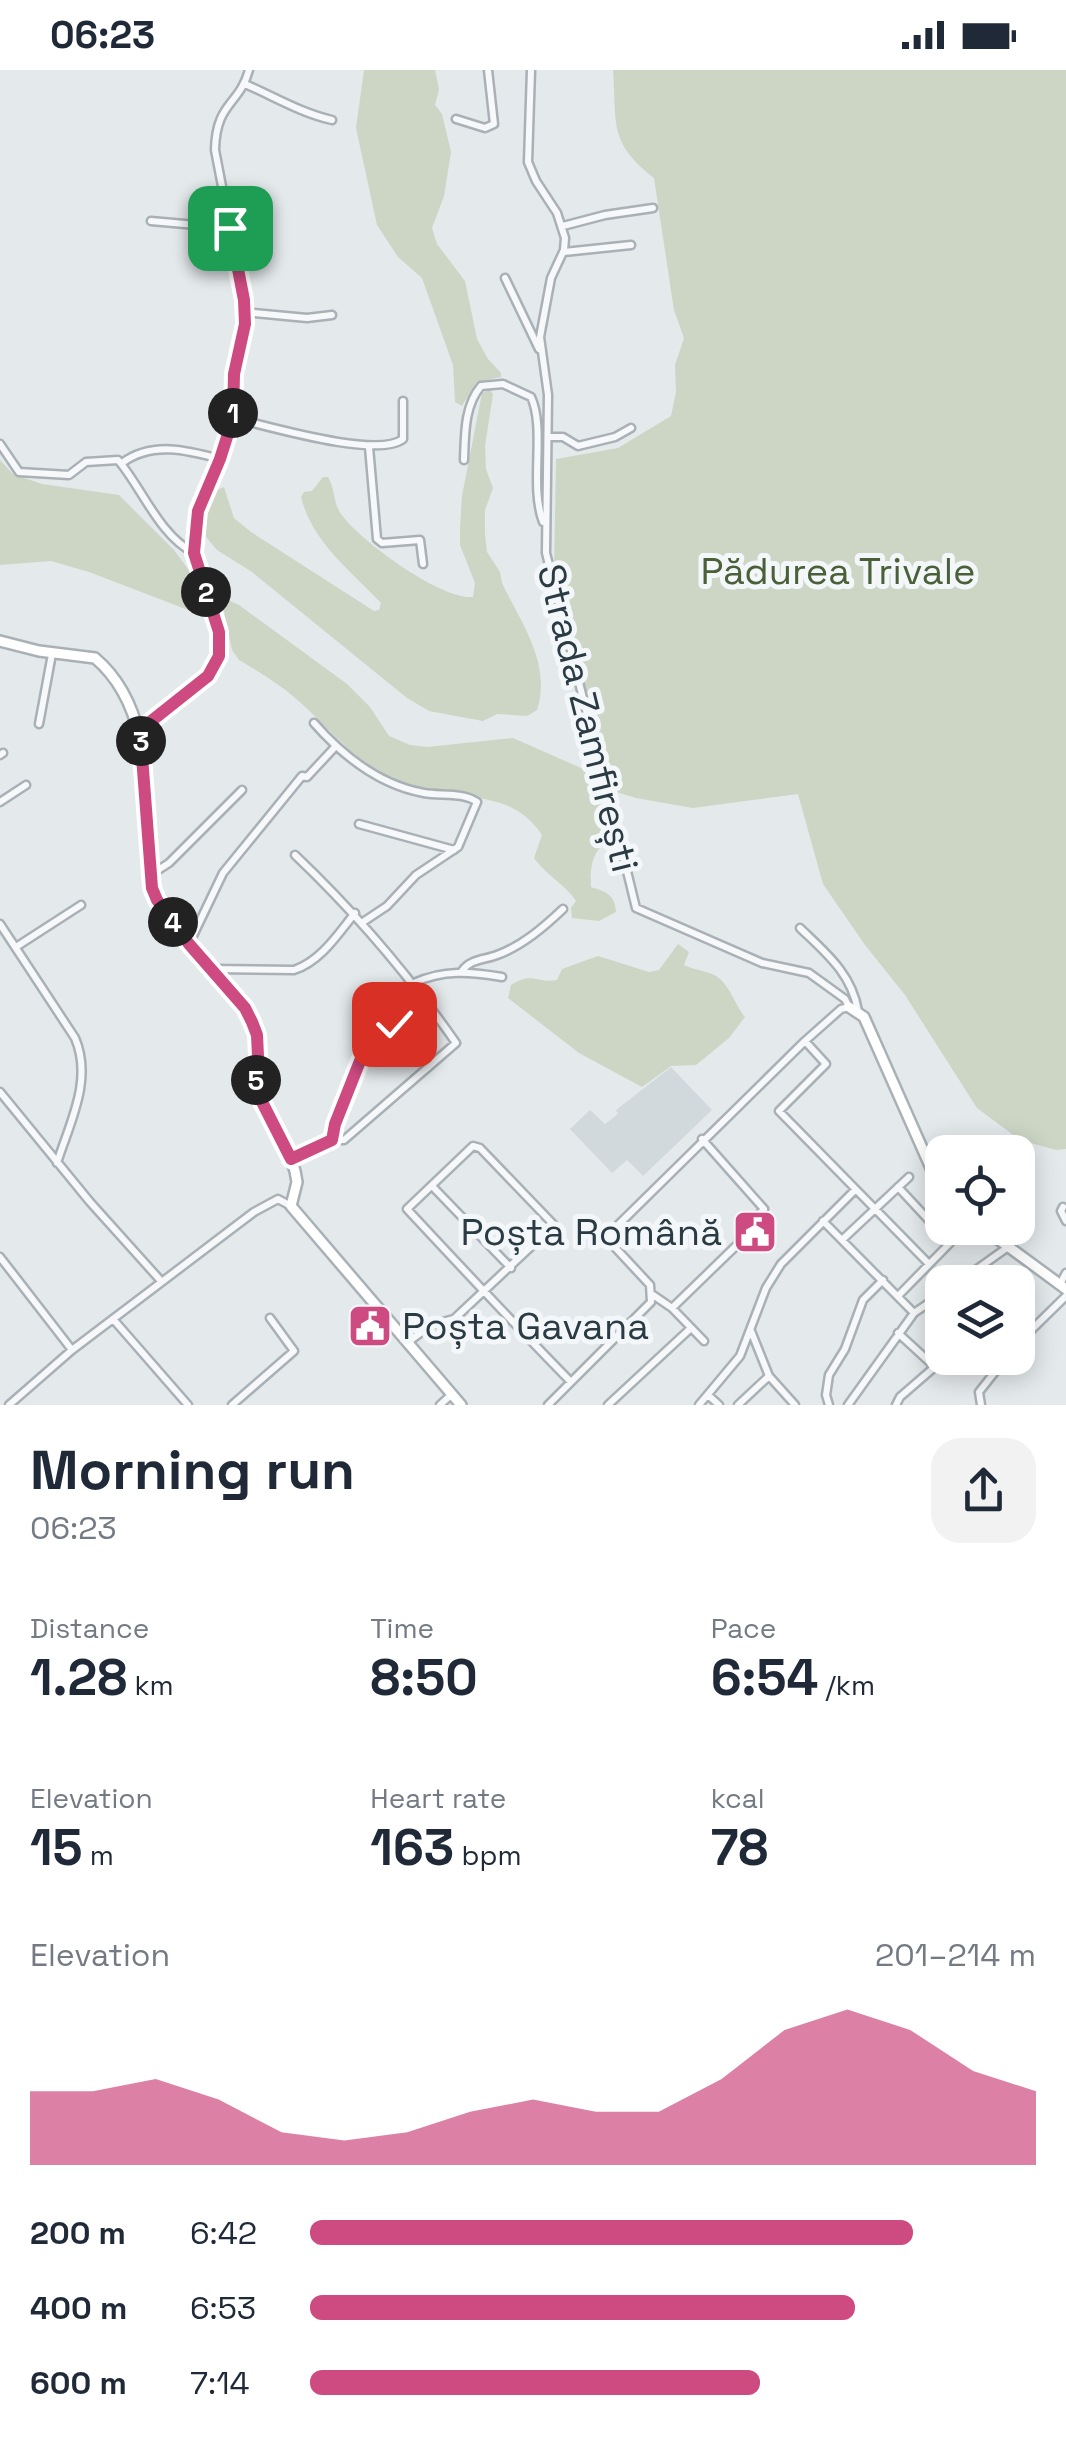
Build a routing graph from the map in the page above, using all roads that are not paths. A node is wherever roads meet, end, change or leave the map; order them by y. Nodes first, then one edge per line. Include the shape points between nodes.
1 (249, 70) edge
2 (488, 70) edge
3 (531, 70) edge
4 (245, 84) junction
5 (456, 119) dead end
6 (332, 120) dead end
7 (653, 208) dead end
8 (150, 220) dead end
9 (563, 226) junction
10 (230, 228) junction
11 (631, 245) dead end
12 (561, 256) junction
13 (505, 278) dead end
14 (244, 312) junction
15 (332, 315) dead end
16 (540, 351) junction
17 (403, 402) dead end
18 (233, 418) junction
19 (631, 428) dead end
20 (548, 438) junction
21 (0, 444) edge
22 (368, 448) junction
23 (220, 459) junction
24 (464, 460) dead end
25 (122, 463) junction
26 (544, 527) junction
27 (194, 553) junction
28 (422, 564) dead end
29 (0, 640) edge
30 (52, 654) junction
31 (314, 723) dead end
32 (39, 724) dead end
33 (140, 730) junction
34 (335, 746) junction
35 (26, 785) dead end
36 (242, 790) dead end
37 (0, 802) edge
38 (359, 824) dead end
39 (454, 850) junction
40 (295, 855) dead end
41 (150, 874) junction
42 (81, 905) dead end
43 (564, 909) dead end
44 (355, 913) junction
45 (363, 922) junction
46 (0, 924) edge
47 (800, 928) dead end
48 (189, 944) junction
49 (16, 947) junction
50 (209, 969) junction
51 (462, 971) junction
52 (502, 977) dead end
53 (414, 983) junction
54 (854, 1009) junction
55 (394, 1024) dead end
56 (805, 1040) junction
57 (0, 1092) edge
58 (332, 1140) junction
59 (702, 1140) junction
60 (925, 1155) edge
61 (291, 1159) junction
62 (57, 1162) junction
63 (909, 1177) dead end
64 (432, 1186) junction
65 (898, 1187) junction
66 (855, 1190) junction
67 (291, 1206) junction
68 (1063, 1207) dead end
69 (875, 1210) junction
70 (823, 1221) junction
71 (1066, 1221) edge
72 (843, 1239) junction
73 (1005, 1245) edge
74 (1008, 1247) junction
75 (0, 1257) edge
76 (929, 1264) junction
77 (986, 1265) edge
78 (511, 1268) junction
79 (1066, 1272) edge
80 (882, 1280) junction
81 (161, 1282) junction
82 (1063, 1286) edge
83 (484, 1293) junction
84 (653, 1295) junction
85 (898, 1296) junction
86 (1066, 1296) edge
87 (925, 1306) edge
88 (672, 1308) junction
89 (914, 1313) junction
90 (270, 1318) dead end
91 (113, 1319) junction
92 (1035, 1326) edge
93 (691, 1328) junction
94 (750, 1330) junction
95 (898, 1333) junction
96 (704, 1341) dead end
97 (408, 1342) junction
98 (72, 1350) junction
99 (925, 1358) edge
100 (926, 1375) edge
101 (992, 1375) edge
102 (769, 1376) junction
103 (570, 1381) junction
104 (452, 1394) junction
105 (708, 1395) junction
106 (9, 1405) edge
107 (188, 1405) edge
108 (232, 1405) edge
109 (440, 1405) edge
110 (461, 1405) edge
111 (548, 1405) edge
112 (608, 1405) edge
113 (699, 1405) edge
114 (719, 1405) edge
115 (738, 1405) edge
116 (794, 1405) edge
117 (829, 1405) edge
118 (848, 1405) edge
119 (896, 1405) edge
120 (981, 1405) edge

1 - 4 street
2 - 5 street via 494,124 484,128
3 - 9 street via 528,162
4 - 6 street via 301,114
4 - 10 street via 216,129
7 - 9 street
8 - 10 street
9 - 12 street, Strada Zamfirești
10 - 14 street
11 - 12 street
12 - 16 street, Strada Zamfirești via 547,296
13 - 16 street
14 - 15 street
14 - 18 street
16 - 20 street, Strada Zamfirești
17 - 22 street via 403,439
18 - 22 street
18 - 23 street
19 - 20 street via 578,446
20 - 26 street, Strada Zamfirești
21 - 25 street via 18,472 69,475 86,462
22 - 28 street via 377,539 418,540
23 - 25 street via 155,448
23 - 27 street via 198,511
24 - 26 street via 467,419 481,386 503,384 531,397
25 - 27 street
26 - 54 street, Strada Zamfirești via 556,600 636,908 762,963 809,972
27 - 33 street via 219,632 219,656 208,676
29 - 30 main road
30 - 32 street
30 - 33 main road via 99,660
31 - 34 street
33 - 41 main road
34 - 39 street via 403,788 476,802
34 - 48 street via 243,845
35 - 37 street
36 - 41 street
38 - 39 street
39 - 45 street
40 - 44 street
41 - 48 main road via 157,900
42 - 49 street
43 - 51 street via 510,950 470,962
44 - 45 street
44 - 50 street via 306,966
45 - 53 street
46 - 49 street
47 - 54 street via 845,974
48 - 50 main road
49 - 62 street via 82,1058 82,1086
50 - 61 main road via 252,1022 260,1098
51 - 52 street
51 - 53 street
53 - 58 street via 456,1042 357,1131
54 - 56 street via 840,1010
54 - 60 main road, Strada Zamfirești via 864,1017
55 - 58 street via 360,1061
56 - 59 street
56 - 66 street via 826,1064 778,1111
57 - 62 street
58 - 61 street
59 - 84 street via 608,1236
59 - 88 street via 764,1209
61 - 67 main road
62 - 81 street
63 - 65 street
64 - 78 street
64 - 78 street via 473,1146 480,1148 553,1222
64 - 83 street via 408,1209
65 - 69 street
65 - 76 street via 950,1243
66 - 69 street
66 - 70 street
67 - 81 street via 269,1202
67 - 97 main road
68 - 71 street
69 - 72 street
69 - 76 street
70 - 72 street
70 - 94 street via 774,1273
72 - 80 street
73 - 74 main road
74 - 77 street
74 - 82 main road
75 - 98 street
76 - 85 street
78 - 83 street
79 - 82 street
80 - 85 street
80 - 117 street via 863,1300 829,1374
81 - 91 street
83 - 97 street via 454,1319 430,1324
83 - 103 street
84 - 88 street
84 - 103 street
85 - 89 street
86 - 92 street
87 - 89 street
88 - 93 street
89 - 95 street
90 - 108 street via 294,1351
91 - 98 street
91 - 107 street
93 - 96 street
93 - 112 street
94 - 102 street
94 - 105 street via 740,1356
95 - 99 street
95 - 118 street
97 - 104 main road
98 - 106 street
100 - 119 street
101 - 120 street via 979,1392
102 - 115 street
102 - 116 street
103 - 111 street
104 - 109 street
104 - 110 main road
105 - 113 street
105 - 114 street

